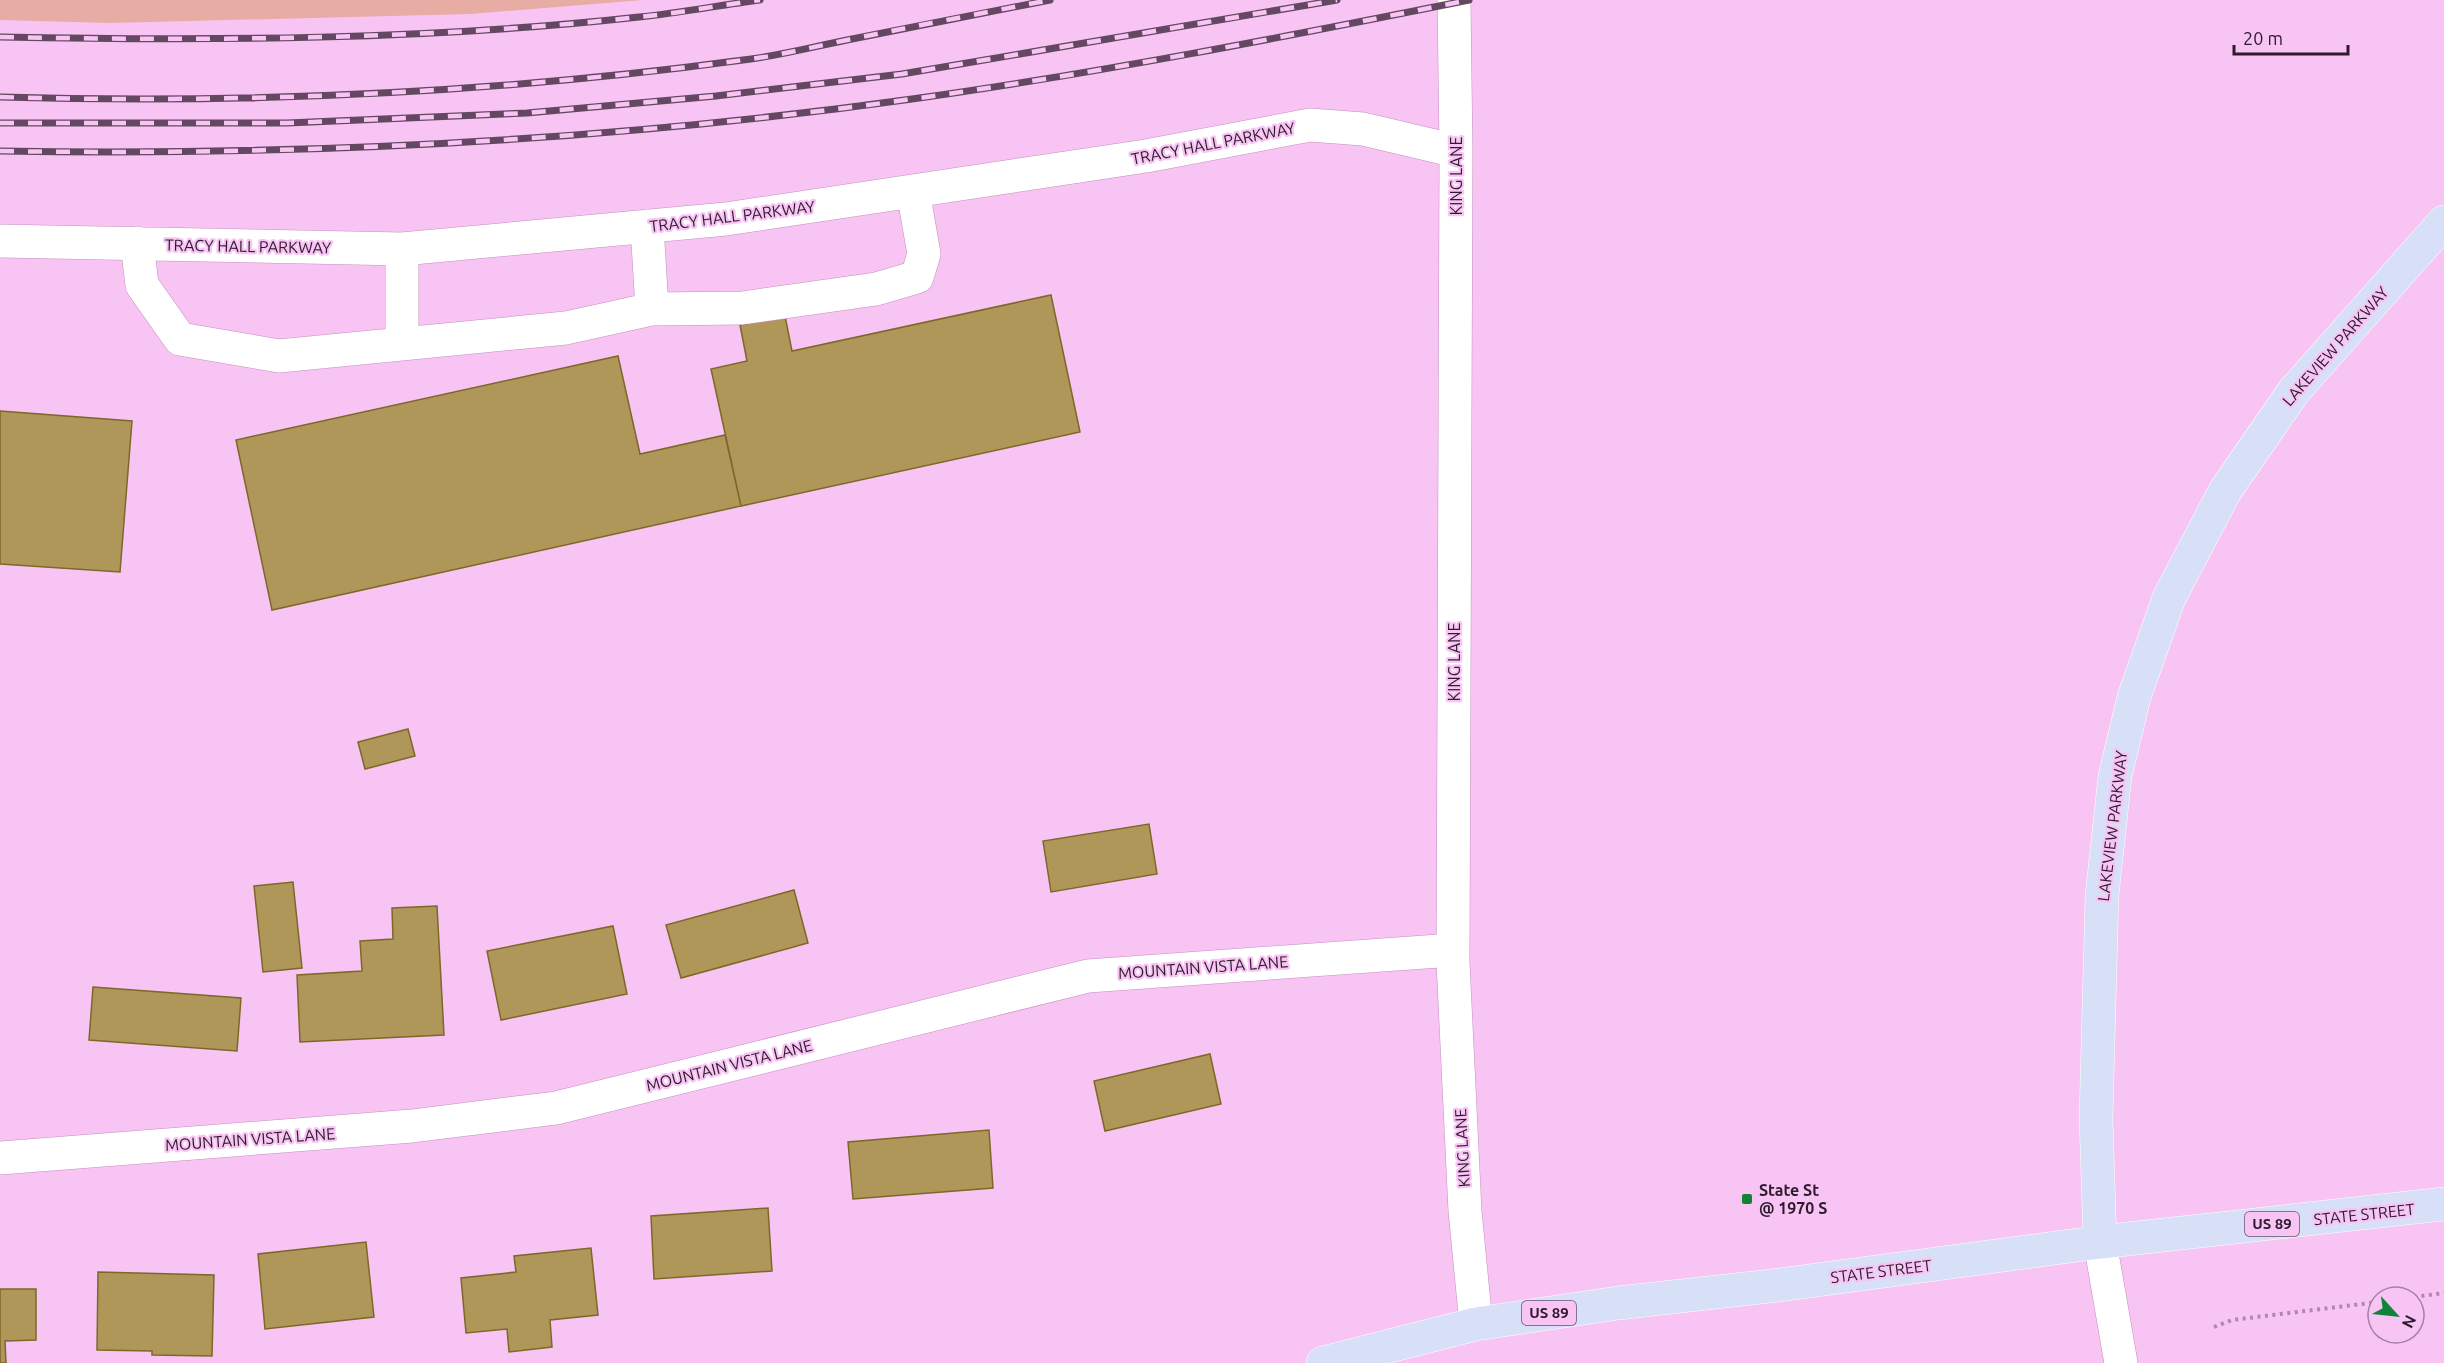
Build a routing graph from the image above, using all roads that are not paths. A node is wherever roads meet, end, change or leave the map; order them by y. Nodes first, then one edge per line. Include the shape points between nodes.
1 (1454, 0) edge
2 (1456, 151) junction
3 (913, 191) junction
4 (2444, 222) edge
5 (647, 226) junction
6 (0, 241) edge
7 (137, 243) junction
8 (402, 249) junction
9 (652, 309) junction
10 (402, 343) junction
11 (1453, 950) junction
12 (0, 1158) edge
13 (2444, 1204) edge
14 (2100, 1242) junction
15 (1476, 1324) junction
16 (1323, 1363) edge
17 (2121, 1363) edge

1 - 2 street, KING LANE
2 - 3 street, TRACY HALL PARKWAY via 1363,129 1310,125 1146,156
2 - 11 street, KING LANE
3 - 5 street, TRACY HALL PARKWAY via 726,219
3 - 9 street via 924,254 917,277 876,289 742,308
4 - 14 main road, LAKEVIEW PARKWAY via 2294,391 2225,491 2169,598 2134,696 2115,777 2102,895 2096,1118
5 - 8 street, TRACY HALL PARKWAY
5 - 9 street
6 - 7 street, TRACY HALL PARKWAY
7 - 8 street, TRACY HALL PARKWAY
7 - 10 street via 142,285 180,339 279,356
8 - 10 street
9 - 10 street via 566,328
11 - 12 street, MOUNTAIN VISTA LANE via 1088,975 556,1108 412,1126
11 - 15 street, KING LANE via 1465,1210
13 - 14 main road, STATE STREET / US 89
14 - 15 main road, STATE STREET / US 89
14 - 17 street
15 - 16 main road, STATE STREET / US 89

